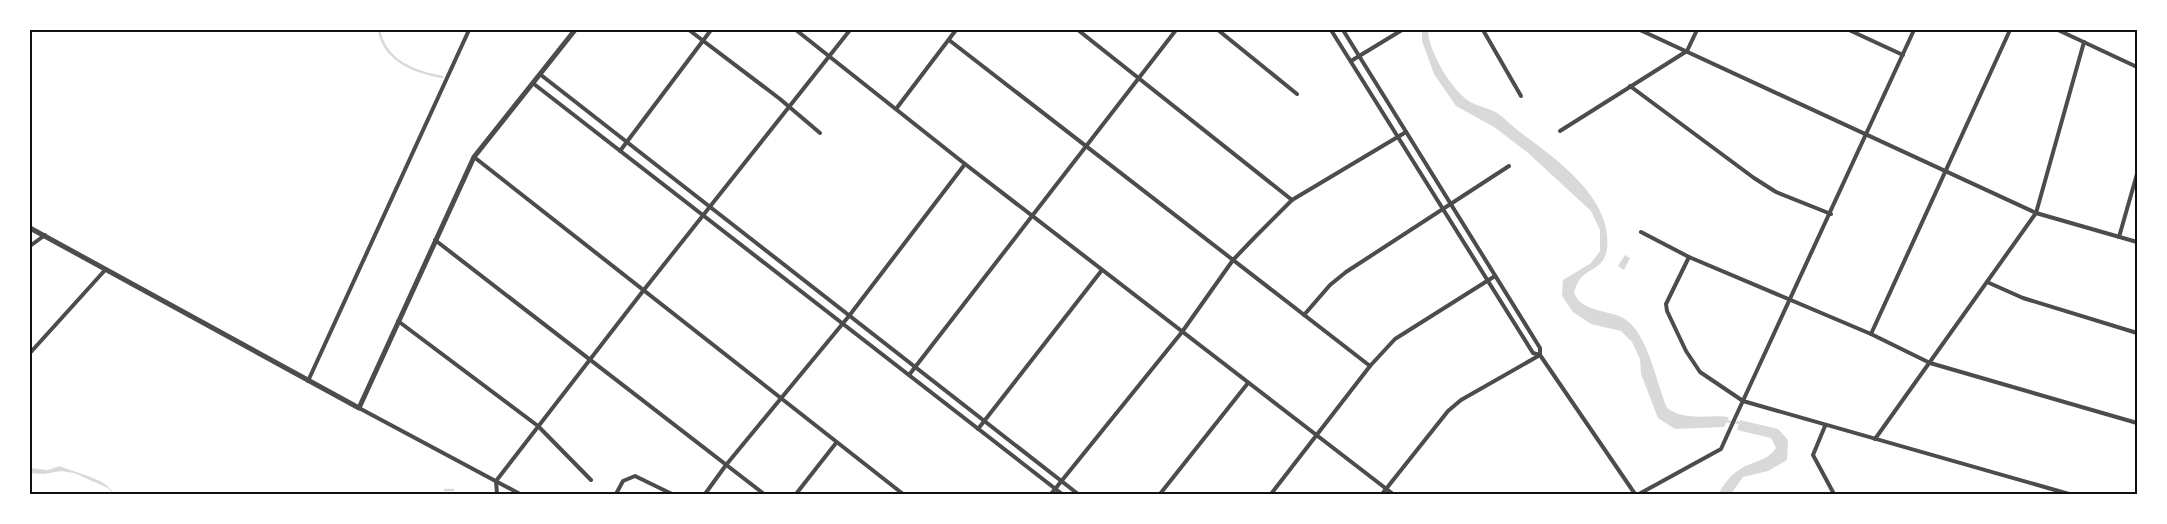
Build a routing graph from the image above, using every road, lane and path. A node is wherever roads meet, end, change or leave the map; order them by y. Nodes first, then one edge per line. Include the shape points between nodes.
1 (470, 30) edge
2 (575, 30) edge
3 (688, 30) edge
4 (711, 30) edge
5 (796, 30) edge
6 (850, 30) edge
7 (956, 30) edge
8 (1078, 30) edge
9 (1176, 30) edge
10 (1218, 30) edge
11 (1331, 30) edge
12 (1343, 30) edge
13 (1402, 30) edge
14 (1483, 30) edge
15 (1640, 30) edge
16 (1697, 30) edge
17 (1849, 30) edge
18 (1914, 30) edge
19 (2010, 30) edge
20 (2058, 30) edge
21 (949, 40) junction
22 (702, 41) junction
23 (2084, 42) junction
24 (1687, 51) junction
25 (1903, 55) junction
26 (1359, 56) junction
27 (830, 57) junction
28 (1351, 62) junction
29 (2137, 67) edge
30 (541, 75) junction
31 (1139, 77) junction
32 (534, 84) junction
33 (1630, 86) junction
34 (1297, 94) dead end
35 (1521, 96) dead end
36 (788, 106) junction
37 (896, 109) junction
38 (1560, 131) dead end
39 (1406, 132) junction
40 (820, 133) dead end
41 (1866, 134) junction
42 (1397, 137) junction
43 (627, 142) junction
44 (1086, 146) junction
45 (620, 151) junction
46 (474, 157) junction
47 (965, 164) junction
48 (1509, 166) dead end
49 (1947, 170) junction
50 (2137, 174) edge
51 (1292, 200) junction
52 (1451, 205) junction
53 (710, 207) junction
54 (1443, 210) junction
55 (2036, 213) junction
56 (1032, 214) junction
57 (1831, 214) junction
58 (704, 215) junction
59 (30, 228) edge
60 (1641, 232) dead end
61 (45, 235) junction
62 (2119, 237) junction
63 (435, 240) junction
64 (2137, 242) edge
65 (30, 246) edge
66 (1689, 257) junction
67 (1233, 260) junction
68 (106, 269) junction
69 (1102, 270) junction
70 (1495, 276) junction
71 (1487, 281) junction
72 (1987, 282) junction
73 (643, 291) junction
74 (1790, 300) junction
75 (1304, 315) junction
76 (849, 316) junction
77 (398, 321) junction
78 (843, 324) junction
79 (1182, 332) junction
80 (2137, 333) edge
81 (1871, 334) junction
82 (30, 354) edge
83 (1540, 355) junction
84 (591, 359) junction
85 (1930, 363) junction
86 (1370, 366) junction
87 (915, 368) junction
88 (909, 375) junction
89 (308, 381) junction
90 (1248, 383) junction
91 (783, 399) junction
92 (1743, 401) junction
93 (359, 408) junction
94 (984, 422) junction
95 (2137, 423) edge
96 (538, 426) junction
97 (1825, 426) junction
98 (978, 429) junction
99 (1317, 435) junction
100 (1875, 439) junction
101 (836, 442) junction
102 (726, 466) junction
103 (591, 480) dead end
104 (496, 481) junction
105 (1062, 481) junction
106 (1055, 489) junction
107 (1386, 489) junction
108 (496, 494) edge
109 (520, 494) edge
110 (616, 494) edge
111 (672, 494) edge
112 (705, 494) edge
113 (764, 494) edge
114 (796, 494) edge
115 (903, 494) edge
116 (1051, 494) edge
117 (1062, 494) edge
118 (1078, 494) edge
119 (1160, 494) edge
120 (1271, 494) edge
121 (1382, 494) edge
122 (1393, 494) edge
123 (1637, 494) edge
124 (1834, 494) edge
125 (2069, 494) edge

1 - 89 street
2 - 30 street
3 - 22 street
4 - 22 street
5 - 27 street
6 - 27 street
7 - 21 street
8 - 31 street
9 - 31 street
10 - 34 street
11 - 28 street
12 - 26 street
13 - 26 street
14 - 35 street
15 - 24 street
16 - 24 street
17 - 25 street
18 - 25 street
19 - 49 street
20 - 23 street
21 - 37 street
21 - 44 street
22 - 36 street
22 - 43 street
23 - 29 street
23 - 55 street
24 - 33 street
24 - 41 street
25 - 41 street
26 - 28 street
26 - 39 street
27 - 36 street
27 - 37 street
28 - 42 street
30 - 32 street
30 - 43 street
31 - 44 street
31 - 51 street
32 - 45 street
32 - 46 street
33 - 38 street
33 - 57 street via 1754,178 1776,192
36 - 40 street
36 - 53 street
37 - 47 street
39 - 42 street
39 - 52 street
41 - 49 street
41 - 57 street
42 - 51 street
42 - 54 street
43 - 45 street
43 - 53 street
44 - 56 street
44 - 67 street
45 - 58 street
46 - 63 street
46 - 73 street
47 - 56 street
47 - 76 street
48 - 52 street
49 - 55 street
49 - 81 street
50 - 62 street
51 - 67 street
52 - 54 street
52 - 70 street
53 - 58 street
53 - 76 street
54 - 71 street
54 - 75 street via 1346,272
55 - 62 street
55 - 72 street
56 - 69 street
56 - 87 street
57 - 74 street
58 - 73 street
58 - 78 street
59 - 61 street
60 - 66 street
61 - 65 street
61 - 68 street
62 - 64 street
63 - 77 street
63 - 84 street
66 - 74 street
66 - 92 street via 1666,304 1667,311 1700,372
67 - 75 street
67 - 79 street
68 - 82 street
68 - 89 street
69 - 79 street
69 - 94 street
70 - 71 street
70 - 83 street via 1540,348
71 - 83 street via 1533,353
71 - 86 street via 1395,339
72 - 80 street via 2023,298
72 - 85 street
73 - 84 street
73 - 91 street
74 - 81 street
74 - 92 street
75 - 86 street
76 - 78 street
76 - 87 street
77 - 93 street
77 - 96 street
78 - 88 street
78 - 91 street
79 - 90 street
79 - 105 street
81 - 85 street
83 - 107 street via 1461,400 1448,411
83 - 123 street
84 - 96 street
84 - 102 street
85 - 95 street
85 - 100 street
86 - 99 street
87 - 88 street
87 - 94 street
88 - 98 street
89 - 93 street
90 - 99 street
90 - 119 street
91 - 101 street
91 - 102 street
92 - 97 street
92 - 123 street via 1721,449
93 - 104 street
94 - 98 street
94 - 105 street
96 - 103 street
96 - 104 street
97 - 100 street
97 - 124 street via 1813,456
98 - 106 street
99 - 107 street
99 - 120 street
100 - 125 street
101 - 114 street
101 - 115 street
102 - 112 street
102 - 113 street
104 - 108 street
104 - 109 street
105 - 106 street
105 - 118 street
106 - 116 street
106 - 117 street
107 - 121 street
107 - 122 street
110 - 111 street via 623,481 635,476

